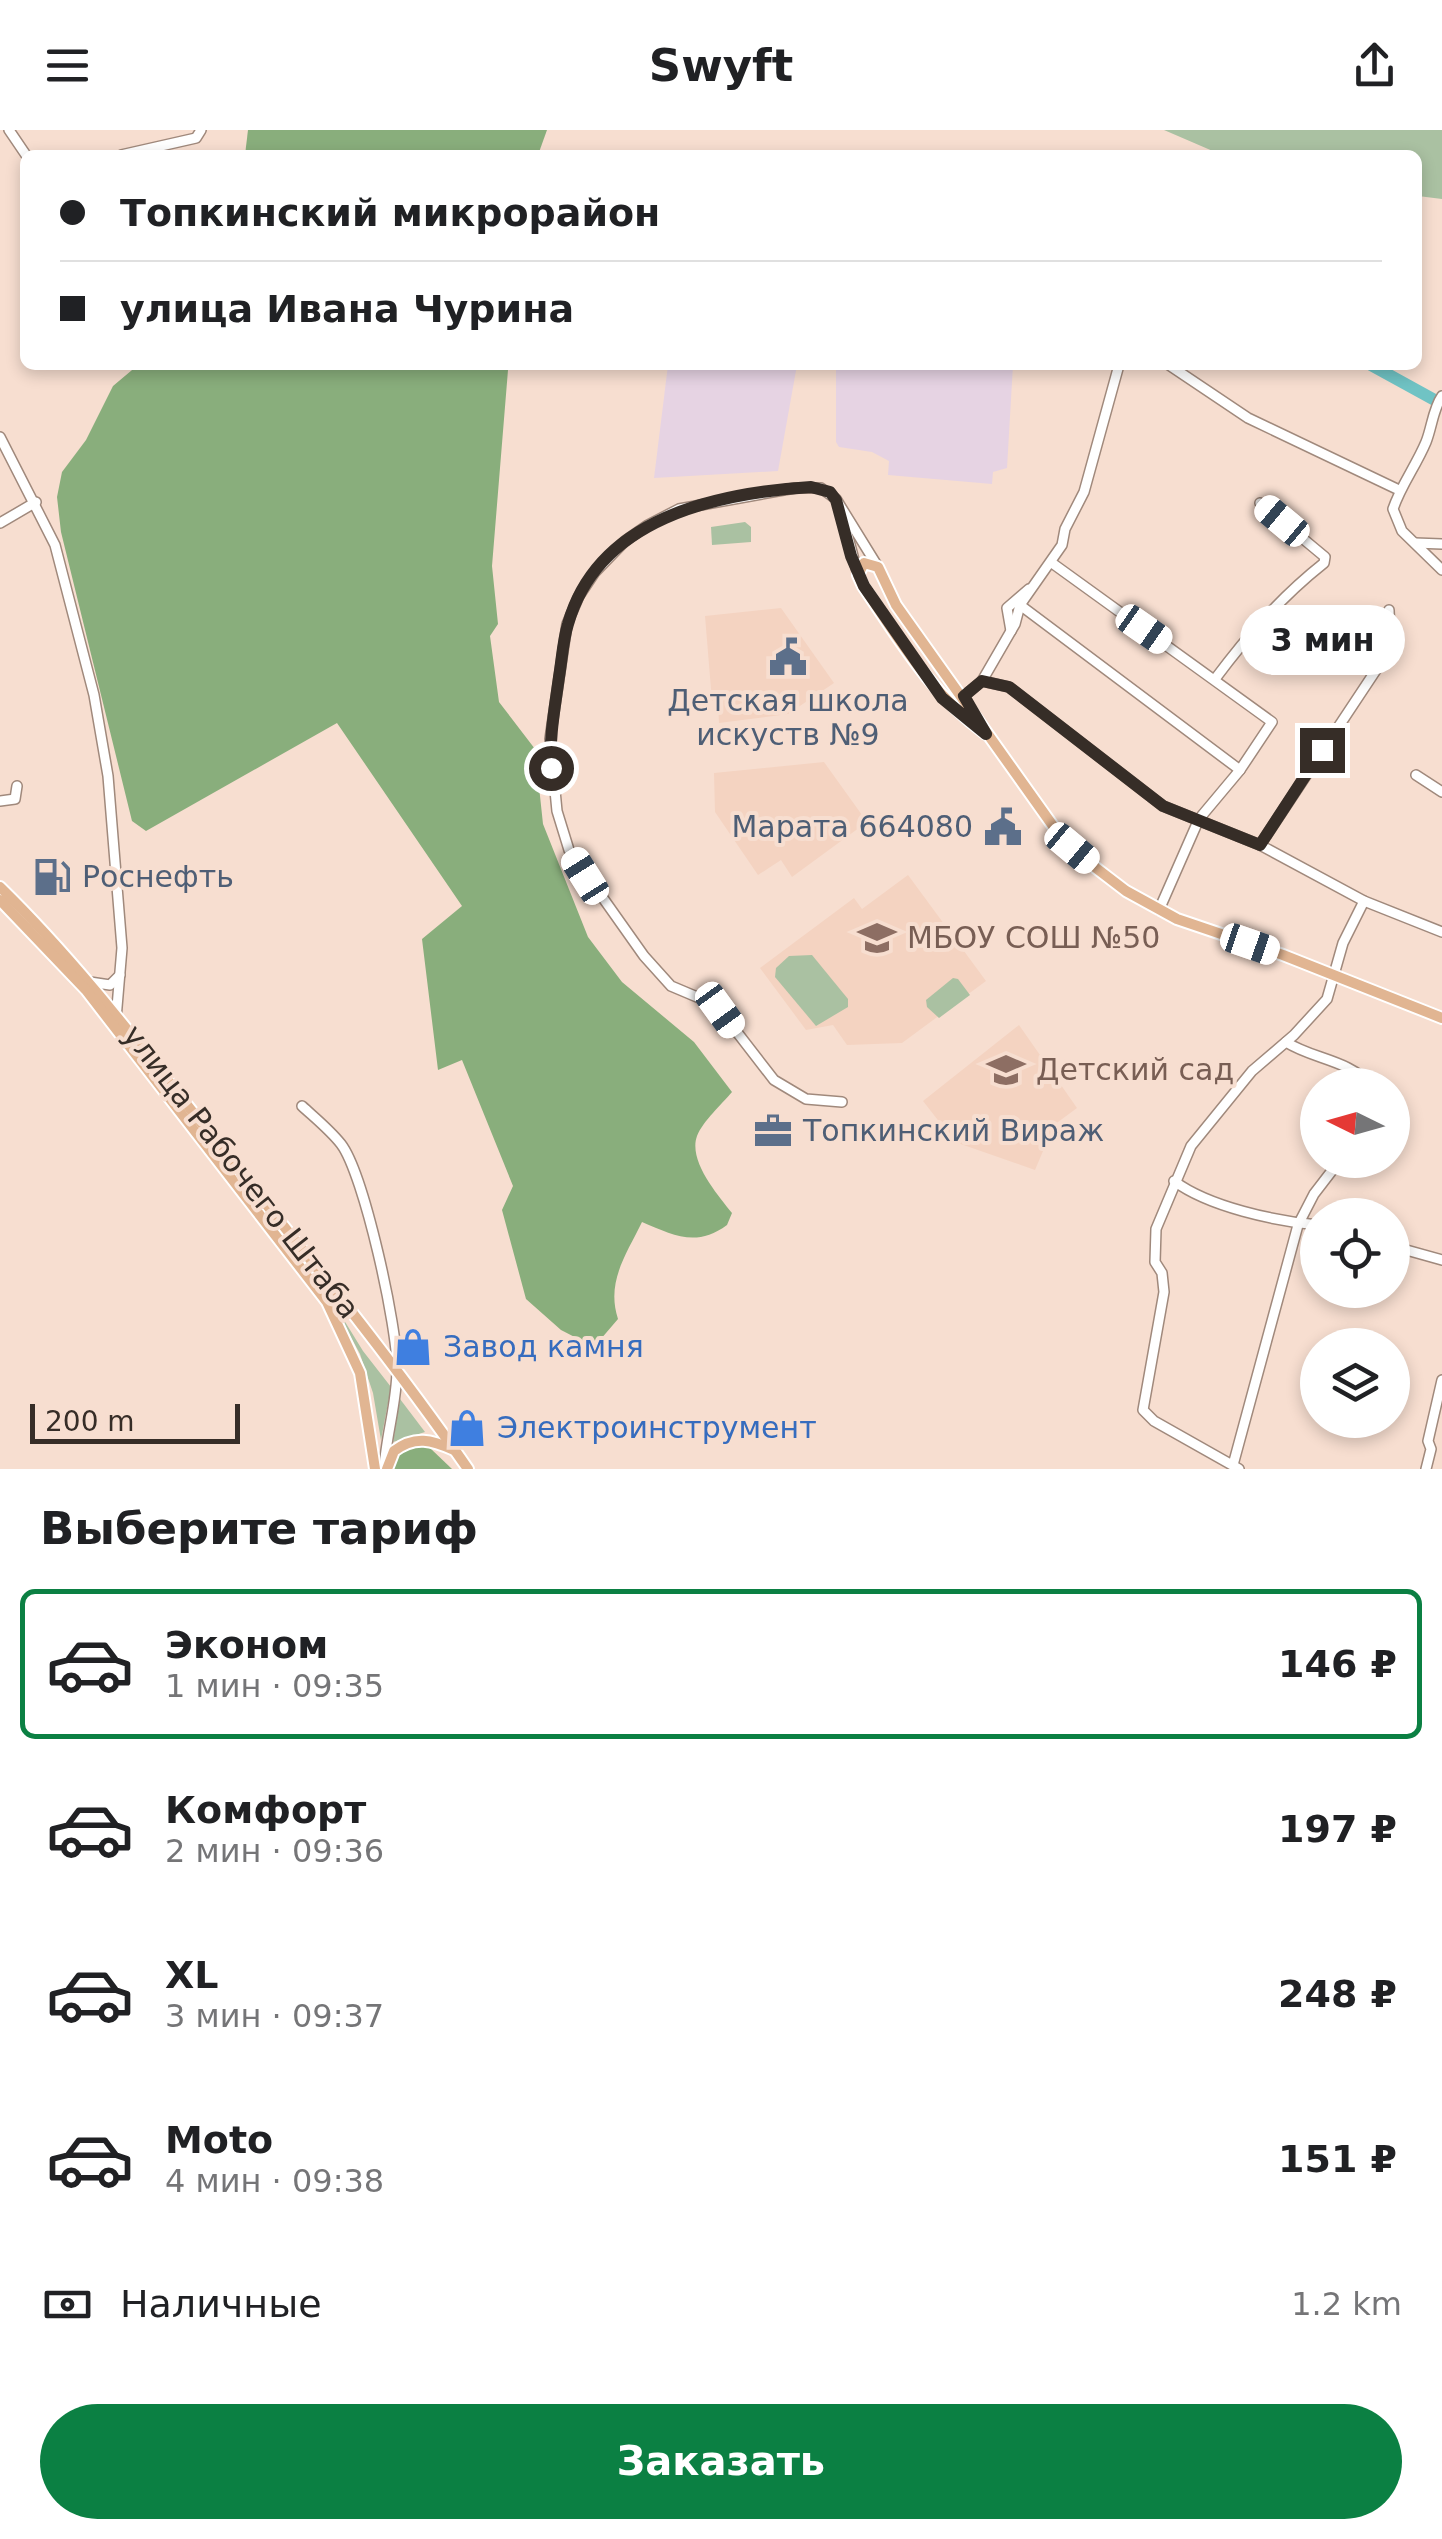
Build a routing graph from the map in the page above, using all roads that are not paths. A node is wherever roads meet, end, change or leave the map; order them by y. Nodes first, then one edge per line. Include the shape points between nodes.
1 (201, 132) edge
2 (142, 150) edge
3 (1118, 370) edge
4 (1176, 370) edge
5 (1442, 396) edge
6 (0, 437) edge
7 (1399, 490) junction
8 (36, 502) junction
9 (1260, 503) dead end
10 (842, 510) junction
11 (0, 523) edge
12 (1414, 543) junction
13 (1442, 544) edge
14 (1052, 563) junction
15 (878, 567) junction
16 (1442, 570) edge
17 (858, 575) junction
18 (1042, 579) junction
19 (1020, 605) junction
20 (1389, 610) dead end
21 (1040, 620) junction
22 (1013, 628) junction
23 (1215, 679) junction
24 (982, 681) junction
25 (964, 696) junction
26 (986, 734) junction
27 (1240, 770) junction
28 (1416, 774) dead end
29 (17, 786) dead end
30 (1442, 792) edge
31 (0, 801) edge
32 (1199, 819) junction
33 (1260, 845) junction
34 (0, 887) edge
35 (0, 900) edge
36 (1364, 901) junction
37 (1159, 910) junction
38 (1442, 932) edge
39 (122, 974) junction
40 (1335, 977) junction
41 (90, 982) junction
42 (101, 1010) junction
43 (117, 1015) junction
44 (1442, 1018) edge
45 (114, 1029) junction
46 (1286, 1042) junction
47 (1345, 1068) edge
48 (842, 1102) dead end
49 (302, 1106) dead end
50 (1326, 1178) edge
51 (1174, 1181) junction
52 (1298, 1225) junction
53 (1410, 1251) edge
54 (1442, 1260) edge
55 (397, 1372) junction
56 (1442, 1380) edge
57 (455, 1450) junction
58 (1236, 1467) edge
59 (375, 1469) edge
60 (385, 1469) edge
61 (468, 1469) edge
62 (1426, 1469) edge

1 - 2 street
3 - 14 street via 1084,492
4 - 7 street via 1248,418
5 - 7 street
6 - 8 street
7 - 12 street via 1393,509
8 - 11 street
8 - 39 street via 55,545 94,695 108,776
9 - 23 street via 1325,557 1324,564 1256,625
10 - 15 street
10 - 17 street
10 - 48 street via 830,492 795,488 680,509 625,541 595,572 568,624 550,738 568,850 644,956 670,986 716,1005 774,1080 806,1099
12 - 13 street
12 - 16 street
14 - 18 street
14 - 23 street
15 - 17 main road via 864,562
15 - 25 main road via 896,605
17 - 26 main road via 942,698
18 - 19 street
18 - 22 street via 1007,608
19 - 21 street
19 - 22 street
20 - 33 street via 1390,650
21 - 22 street
21 - 27 street
22 - 24 street
23 - 27 street via 1272,722
24 - 25 street
24 - 32 street via 1009,687 1163,806
25 - 26 main road
26 - 37 main road via 1072,848
27 - 32 street
28 - 30 street
29 - 31 street via 16,799
32 - 33 street
32 - 37 street
33 - 36 street
34 - 41 main road, улица Рабочего Штаба
35 - 42 main road, улица Рабочего Штаба
36 - 38 street
36 - 40 street
37 - 40 main road
39 - 41 street via 110,984
39 - 43 street
40 - 44 main road
40 - 46 street via 1328,999
41 - 43 main road, улица Рабочего Штаба
42 - 43 street
42 - 45 main road, улица Рабочего Штаба
43 - 45 street
43 - 55 main road, улица Рабочего Штаба
45 - 59 main road, улица Рабочего Штаба via 327,1302 360,1373
46 - 47 street
46 - 51 street via 1218,1111 1190,1146
49 - 55 street via 342,1145 352,1166 396,1338
50 - 52 street
51 - 52 street via 1191,1194
51 - 58 street via 1156,1229 1155,1262 1164,1292 1143,1410
52 - 58 street
53 - 54 street
55 - 57 main road, улица Рабочего Штаба
55 - 60 street
56 - 62 street
57 - 60 main road via 414,1440 394,1451
57 - 61 main road, улица Рабочего Штаба

